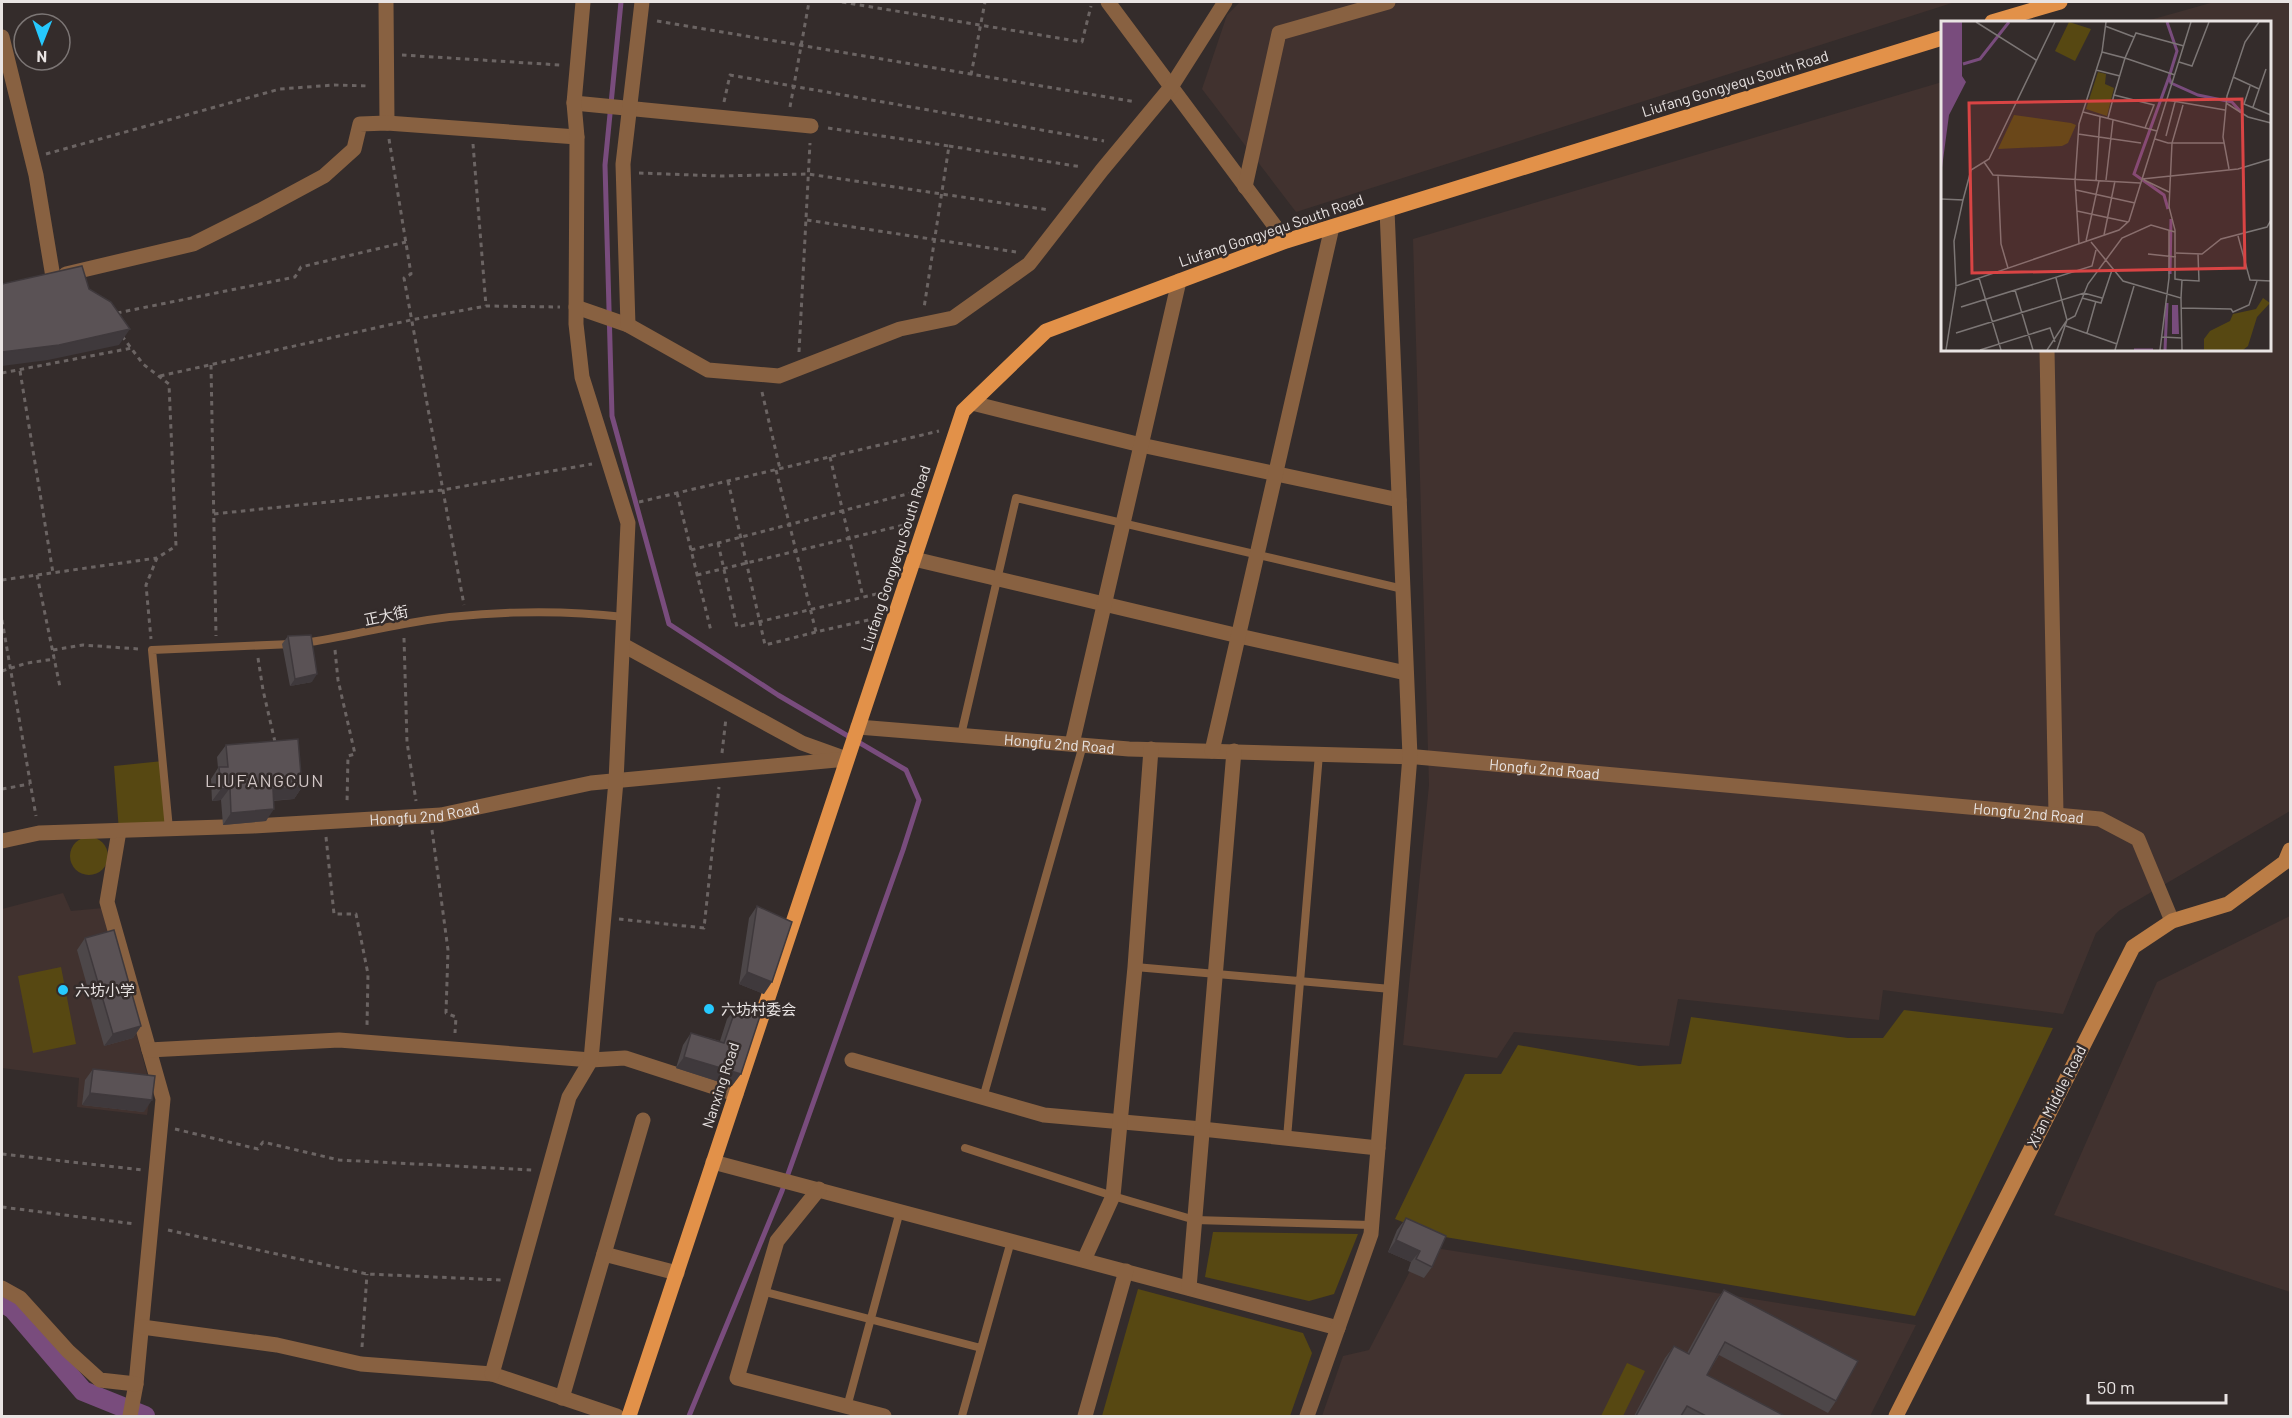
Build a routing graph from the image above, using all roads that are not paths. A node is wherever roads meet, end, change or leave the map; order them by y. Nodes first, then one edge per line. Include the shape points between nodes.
1 (386, 2) edge
2 (583, 2) edge
3 (642, 2) edge
4 (1110, 2) edge
5 (1225, 2) edge
6 (1388, 2) edge
7 (2060, 2) edge
8 (1995, 21) edge
9 (2, 37) edge
10 (1941, 38) edge
11 (1171, 87) junction
12 (574, 103) junction
13 (631, 109) junction
14 (387, 123) junction
15 (811, 126) road end
16 (577, 137) junction
17 (1245, 187) junction
18 (1387, 210) junction
19 (1332, 227) junction
20 (1286, 241) junction
21 (1179, 281) junction
22 (576, 307) junction
23 (628, 325) junction
24 (2047, 351) edge
25 (972, 403) junction
26 (1142, 444) junction
27 (1275, 474) junction
28 (1399, 500) junction
29 (1123, 523) junction
30 (1257, 554) junction
31 (914, 559) junction
32 (997, 579) junction
33 (1403, 590) junction
34 (1104, 605) junction
35 (624, 617) junction
36 (1239, 636) junction
37 (623, 645) junction
38 (1406, 673) junction
39 (858, 729) junction
40 (960, 735) junction
41 (1078, 744) junction
42 (1151, 749) junction
43 (1212, 751) junction
44 (1234, 751) junction
45 (1319, 754) junction
46 (848, 755) junction
47 (1410, 756) junction
48 (616, 781) junction
49 (2056, 814) junction
50 (169, 829) junction
51 (119, 831) junction
52 (2, 841) edge
53 (2290, 850) edge
54 (2172, 921) junction
55 (1135, 967) junction
56 (1215, 975) junction
57 (1300, 981) junction
58 (1391, 989) junction
59 (149, 1050) junction
60 (591, 1060) junction
61 (852, 1060) dead end
62 (736, 1094) junction
63 (983, 1098) junction
64 (643, 1120) dead end
65 (1120, 1121) junction
66 (1202, 1129) junction
67 (1287, 1138) junction
68 (965, 1148) dead end
69 (1378, 1148) junction
70 (713, 1162) junction
71 (819, 1190) junction
72 (1113, 1196) junction
73 (900, 1211) junction
74 (1195, 1220) junction
75 (1371, 1225) junction
76 (1011, 1241) junction
77 (604, 1254) junction
78 (1084, 1260) junction
79 (1126, 1271) junction
80 (676, 1273) junction
81 (2, 1288) edge
82 (1189, 1288) junction
83 (762, 1291) junction
84 (871, 1318) junction
85 (142, 1327) junction
86 (1338, 1328) junction
87 (981, 1348) junction
88 (492, 1374) junction
89 (136, 1384) junction
90 (562, 1398) junction
91 (848, 1407) junction
92 (130, 1416) edge
93 (617, 1416) edge
94 (629, 1416) edge
95 (884, 1416) edge
96 (962, 1416) edge
97 (1085, 1416) edge
98 (1307, 1416) edge
99 (1896, 1416) edge

1 - 14 street
2 - 12 street
3 - 13 street
4 - 11 street
5 - 11 street
6 - 17 street via 1279,33
7 - 8 main road
9 - 14 street via 32,158 48,278 193,244 324,176 354,149 360,124
10 - 18 main road, Liufang Gongyequ South Road
11 - 17 street
11 - 23 street via 1029,264 953,318 900,329 779,376 708,369
12 - 13 street
12 - 16 street
13 - 15 street
13 - 23 street via 623,173
14 - 16 street
16 - 22 street
17 - 20 street
18 - 19 main road, Liufang Gongyequ South Road
18 - 28 street
19 - 20 main road, Liufang Gongyequ South Road
19 - 27 street
20 - 21 main road, Liufang Gongyequ South Road
21 - 25 main road, Liufang Gongyequ South Road via 1046,331
21 - 26 street
22 - 23 street
22 - 35 street via 582,377 628,523
24 - 49 street
25 - 26 street
25 - 31 main road, Liufang Gongyequ South Road via 963,411
26 - 27 street
26 - 29 street
27 - 28 street
27 - 30 street
28 - 33 street
29 - 30 lane
29 - 32 lane via 1016,498
29 - 34 street
30 - 33 lane
30 - 36 street
31 - 32 street
31 - 39 main road, Liufang Gongyequ South Road
32 - 34 street
32 - 40 lane
33 - 38 street
34 - 36 street
34 - 41 street
35 - 37 street
35 - 50 lane, 正大街 via 593,613 465,616 305,643 152,650
36 - 38 street
36 - 43 street
37 - 46 street via 802,743
37 - 48 street
38 - 47 street
39 - 40 street, Hongfu 2nd Road
39 - 46 main road, Nanxing Road
40 - 41 street, Hongfu 2nd Road
41 - 42 street, Hongfu 2nd Road
41 - 63 lane
42 - 43 street, Hongfu 2nd Road
42 - 55 street
43 - 44 street, Hongfu 2nd Road
44 - 45 street, Hongfu 2nd Road
44 - 56 street
45 - 47 street, Hongfu 2nd Road
45 - 57 lane
46 - 48 street, Hongfu 2nd Road
46 - 62 main road, Nanxing Road
47 - 49 street, Hongfu 2nd Road
47 - 58 street
48 - 50 street, Hongfu 2nd Road via 424,817
48 - 60 street
49 - 54 street, Hongfu 2nd Road via 2100,819 2138,839
50 - 51 street, Hongfu 2nd Road
51 - 52 street, Hongfu 2nd Road via 39,833
51 - 59 street via 107,902
53 - 54 street, Xi'an Middle Road via 2285,862 2228,904
54 - 99 street, Xi'an Middle Road via 2133,947
55 - 56 lane
55 - 65 street
56 - 57 lane
56 - 66 street
57 - 58 lane
57 - 67 lane
58 - 69 street
59 - 60 street via 339,1040
59 - 85 street via 163,1099
60 - 62 street via 625,1058
60 - 88 street via 569,1097
61 - 63 street
62 - 70 main road, Nanxing Road
63 - 65 street via 1044,1115
64 - 77 street
65 - 66 street
65 - 72 street
66 - 67 street
66 - 74 street
67 - 69 street
68 - 72 lane
69 - 75 street
70 - 71 street
70 - 80 main road, Nanxing Road
71 - 73 street
71 - 83 street via 777,1241
72 - 74 lane
72 - 78 street
73 - 76 street
73 - 84 lane
74 - 75 lane
74 - 82 street
75 - 86 street
76 - 78 street
76 - 87 lane
77 - 80 street
77 - 90 street
78 - 79 street
79 - 82 street
79 - 97 street
80 - 94 main road, Nanxing Road
81 - 89 street via 20,1298 100,1380
82 - 86 street
83 - 84 lane
83 - 91 street via 737,1378
84 - 87 lane
84 - 91 lane
85 - 88 street via 278,1345 361,1364
85 - 89 street
86 - 98 street
87 - 96 lane
88 - 90 street
89 - 92 street
90 - 93 street
91 - 95 street

